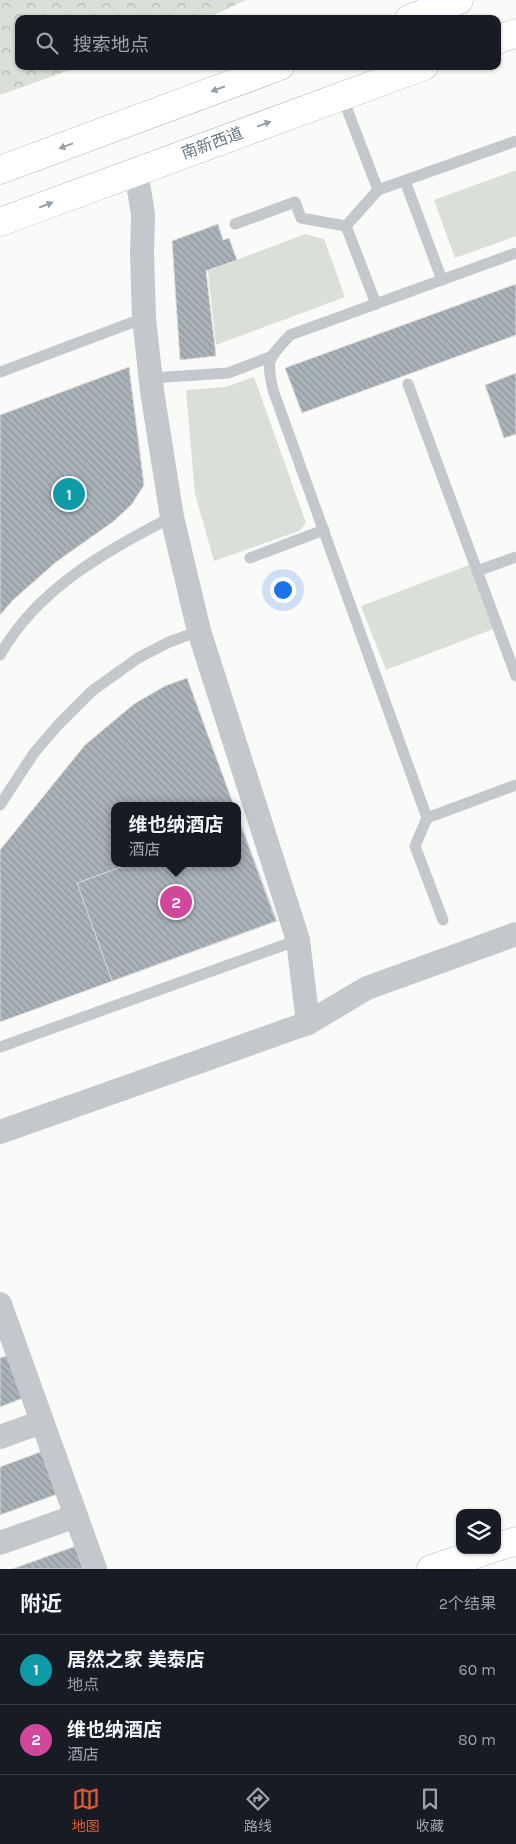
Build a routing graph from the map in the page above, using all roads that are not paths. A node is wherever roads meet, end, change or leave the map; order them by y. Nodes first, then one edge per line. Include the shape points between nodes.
1 (460, 0) edge
2 (420, 15) edge
3 (516, 33) edge
4 (501, 39) edge
5 (269, 70) edge
6 (413, 70) edge
7 (342, 96) junction
8 (516, 140) edge
9 (0, 170) edge
10 (136, 171) junction
11 (405, 181) junction
12 (378, 190) junction
13 (0, 222) edge
14 (235, 224) dead end
15 (346, 226) junction
16 (516, 253) edge
17 (442, 280) junction
18 (376, 304) junction
19 (144, 318) junction
20 (270, 357) junction
21 (0, 372) edge
22 (151, 378) junction
23 (408, 384) dead end
24 (172, 517) junction
25 (324, 530) junction
26 (516, 557) edge
27 (250, 558) dead end
28 (478, 571) junction
29 (199, 632) junction
30 (0, 655) edge
31 (516, 676) edge
32 (516, 785) edge
33 (0, 805) edge
34 (427, 818) junction
35 (443, 920) dead end
36 (516, 934) edge
37 (298, 940) junction
38 (308, 1023) junction
39 (0, 1047) edge
40 (0, 1132) edge
41 (2, 1317) edge
42 (42, 1422) junction
43 (0, 1437) edge
44 (76, 1516) junction
45 (516, 1541) edge
46 (0, 1543) edge
47 (501, 1546) edge
48 (476, 1554) edge
49 (95, 1569) edge
50 (432, 1569) edge

1 - 2 main road
3 - 4 main road
5 -> 9 main road
6 - 7 main road, 南新西道
10 -> 7 main road, 南新西道
7 - 12 lane
8 - 11 lane
13 -> 10 main road, 南新西道
10 - 19 street via 144,214
11 - 12 lane
11 - 17 lane
12 - 15 lane
14 - 15 lane via 295,202 301,218
15 - 18 lane
16 - 17 lane
17 - 18 lane
18 - 20 lane via 290,335
19 - 21 lane
19 - 22 street
20 - 22 lane via 228,373
20 - 25 lane via 268,370 273,390
22 - 24 street
23 - 28 lane
24 - 29 street
24 - 30 lane via 134,536 62,584 27,616
25 - 27 lane
25 - 34 lane
26 - 28 lane
28 - 31 lane
29 - 33 lane via 169,642 138,658 92,691 34,754
29 - 37 street
32 - 34 lane
34 - 35 lane via 415,846
36 - 38 street via 367,988
37 - 38 street
37 - 39 lane
38 - 40 street
41 - 42 street
42 - 43 street
42 - 44 street
44 - 46 street
44 - 49 street
45 - 47 main road
48 - 50 main road

